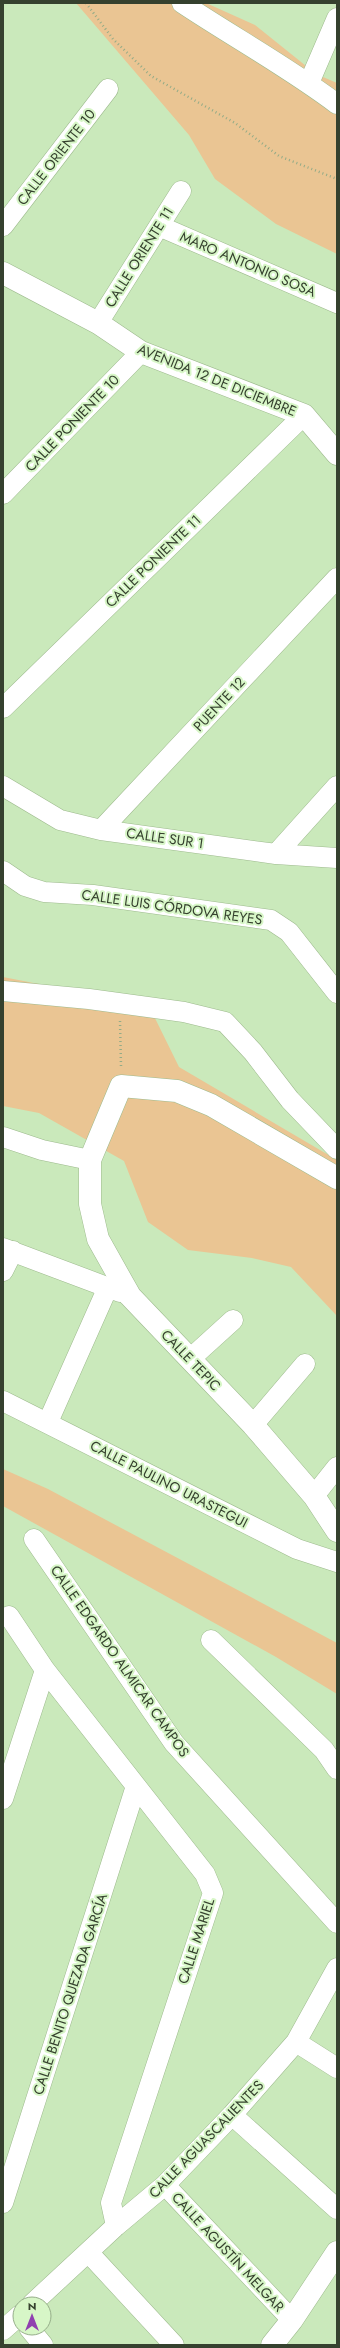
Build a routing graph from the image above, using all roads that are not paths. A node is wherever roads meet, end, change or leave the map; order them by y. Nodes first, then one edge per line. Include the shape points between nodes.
1 (182, 3) edge
2 (337, 18) edge
3 (309, 82) junction
4 (108, 89) dead end
5 (337, 104) edge
6 (181, 191) dead end
7 (3, 226) edge
8 (159, 226) junction
9 (6, 279) edge
10 (337, 303) edge
11 (98, 323) junction
12 (142, 352) junction
13 (304, 415) junction
14 (337, 454) edge
15 (3, 494) edge
16 (337, 578) edge
17 (3, 708) edge
18 (3, 786) edge
19 (337, 786) edge
20 (101, 830) junction
21 (276, 854) junction
22 (337, 858) edge
23 (3, 871) edge
24 (3, 991) edge
25 (337, 993) edge
26 (3, 1137) edge
27 (337, 1149) edge
28 (94, 1152) junction
29 (337, 1178) edge
30 (8, 1249) edge
31 (3, 1271) edge
32 (108, 1287) junction
33 (130, 1296) junction
34 (233, 1320) dead end
35 (190, 1359) junction
36 (305, 1364) dead end
37 (3, 1402) edge
38 (48, 1422) junction
39 (253, 1425) junction
40 (337, 1467) edge
41 (314, 1496) junction
42 (337, 1531) edge
43 (34, 1539) dead end
44 (337, 1562) edge
45 (9, 1616) dead end
46 (211, 1640) dead end
47 (45, 1670) junction
48 (337, 1769) edge
49 (136, 1786) junction
50 (3, 1799) edge
51 (337, 1923) edge
52 (337, 1968) edge
53 (296, 2042) junction
54 (337, 2068) edge
55 (232, 2115) junction
56 (165, 2185) junction
57 (3, 2203) edge
58 (337, 2209) edge
59 (116, 2226) junction
60 (88, 2252) junction
61 (337, 2252) edge
62 (44, 2296) edge
63 (292, 2320) junction
64 (12, 2324) edge
65 (3, 2330) edge
66 (37, 2336) edge
67 (43, 2345) edge
68 (174, 2345) edge
69 (272, 2345) edge

1 - 3 street via 235,39
2 - 3 street
3 - 5 street
4 - 7 street, CALLE ORIENTE 10
6 - 8 street, CALLE ORIENTE 11
8 - 10 street, MARO ANTONIO SOSA
8 - 11 street, CALLE ORIENTE 11
9 - 11 street, AVENIDA 12 DE DICIEMBRE
11 - 12 street, AVENIDA 12 DE DICIEMBRE
12 - 13 street, AVENIDA 12 DE DICIEMBRE
12 - 15 street, CALLE PONIENTE 10
13 - 14 street, AVENIDA 12 DE DICIEMBRE
13 - 17 street, CALLE PONIENTE 11
16 - 20 street, PUENTE 12
18 - 20 street, CALLE SUR 1 via 60,820
19 - 21 street
20 - 21 street, CALLE SUR 1
21 - 22 street, CALLE SUR 1
23 - 25 street, CALLE LUIS CÓRDOVA REYES via 25,886 44,892 93,895 271,920 289,932
24 - 27 street via 120,1003 184,1012 225,1022 253,1052 290,1100
26 - 28 street via 42,1150
28 - 29 street via 117,1093 177,1091 211,1105
28 - 33 street via 90,1204 98,1239
30 - 31 street
30 - 32 street, CALLE TEPIC
32 - 33 street, CALLE TEPIC
32 - 38 street
33 - 35 street, CALLE TEPIC
34 - 35 street
35 - 39 street, CALLE TEPIC
36 - 39 street
37 - 38 street, CALLE PAULINO URASTEGUI
38 - 44 street, CALLE PAULINO URASTEGUI via 297,1549
39 - 41 street, CALLE TEPIC
40 - 41 street
41 - 42 street, CALLE TEPIC
43 - 51 street, CALLE EDGARDO ALMICAR CAMPOS via 174,1743
45 - 47 street, CALLE MARIEL
46 - 48 street via 324,1750
47 - 49 street, CALLE MARIEL
47 - 50 street
49 - 57 street, CALLE BENITO QUEZADA GARCÍA
49 - 59 street, CALLE MARIEL via 205,1874 213,1893 111,2203
52 - 53 street, CALLE AGUASCALIENTES
53 - 54 street
53 - 55 street, CALLE AGUASCALIENTES
55 - 56 street, CALLE AGUASCALIENTES
55 - 58 street
56 - 59 street, CALLE AGUASCALIENTES
56 - 63 street, CALLE AGUSTÍN MELGAR
59 - 60 street, CALLE AGUASCALIENTES
60 - 62 street, CALLE AGUASCALIENTES
60 - 68 street
61 - 63 street
63 - 69 street
64 - 65 street, CALLE AGUASCALIENTES
66 - 67 street

